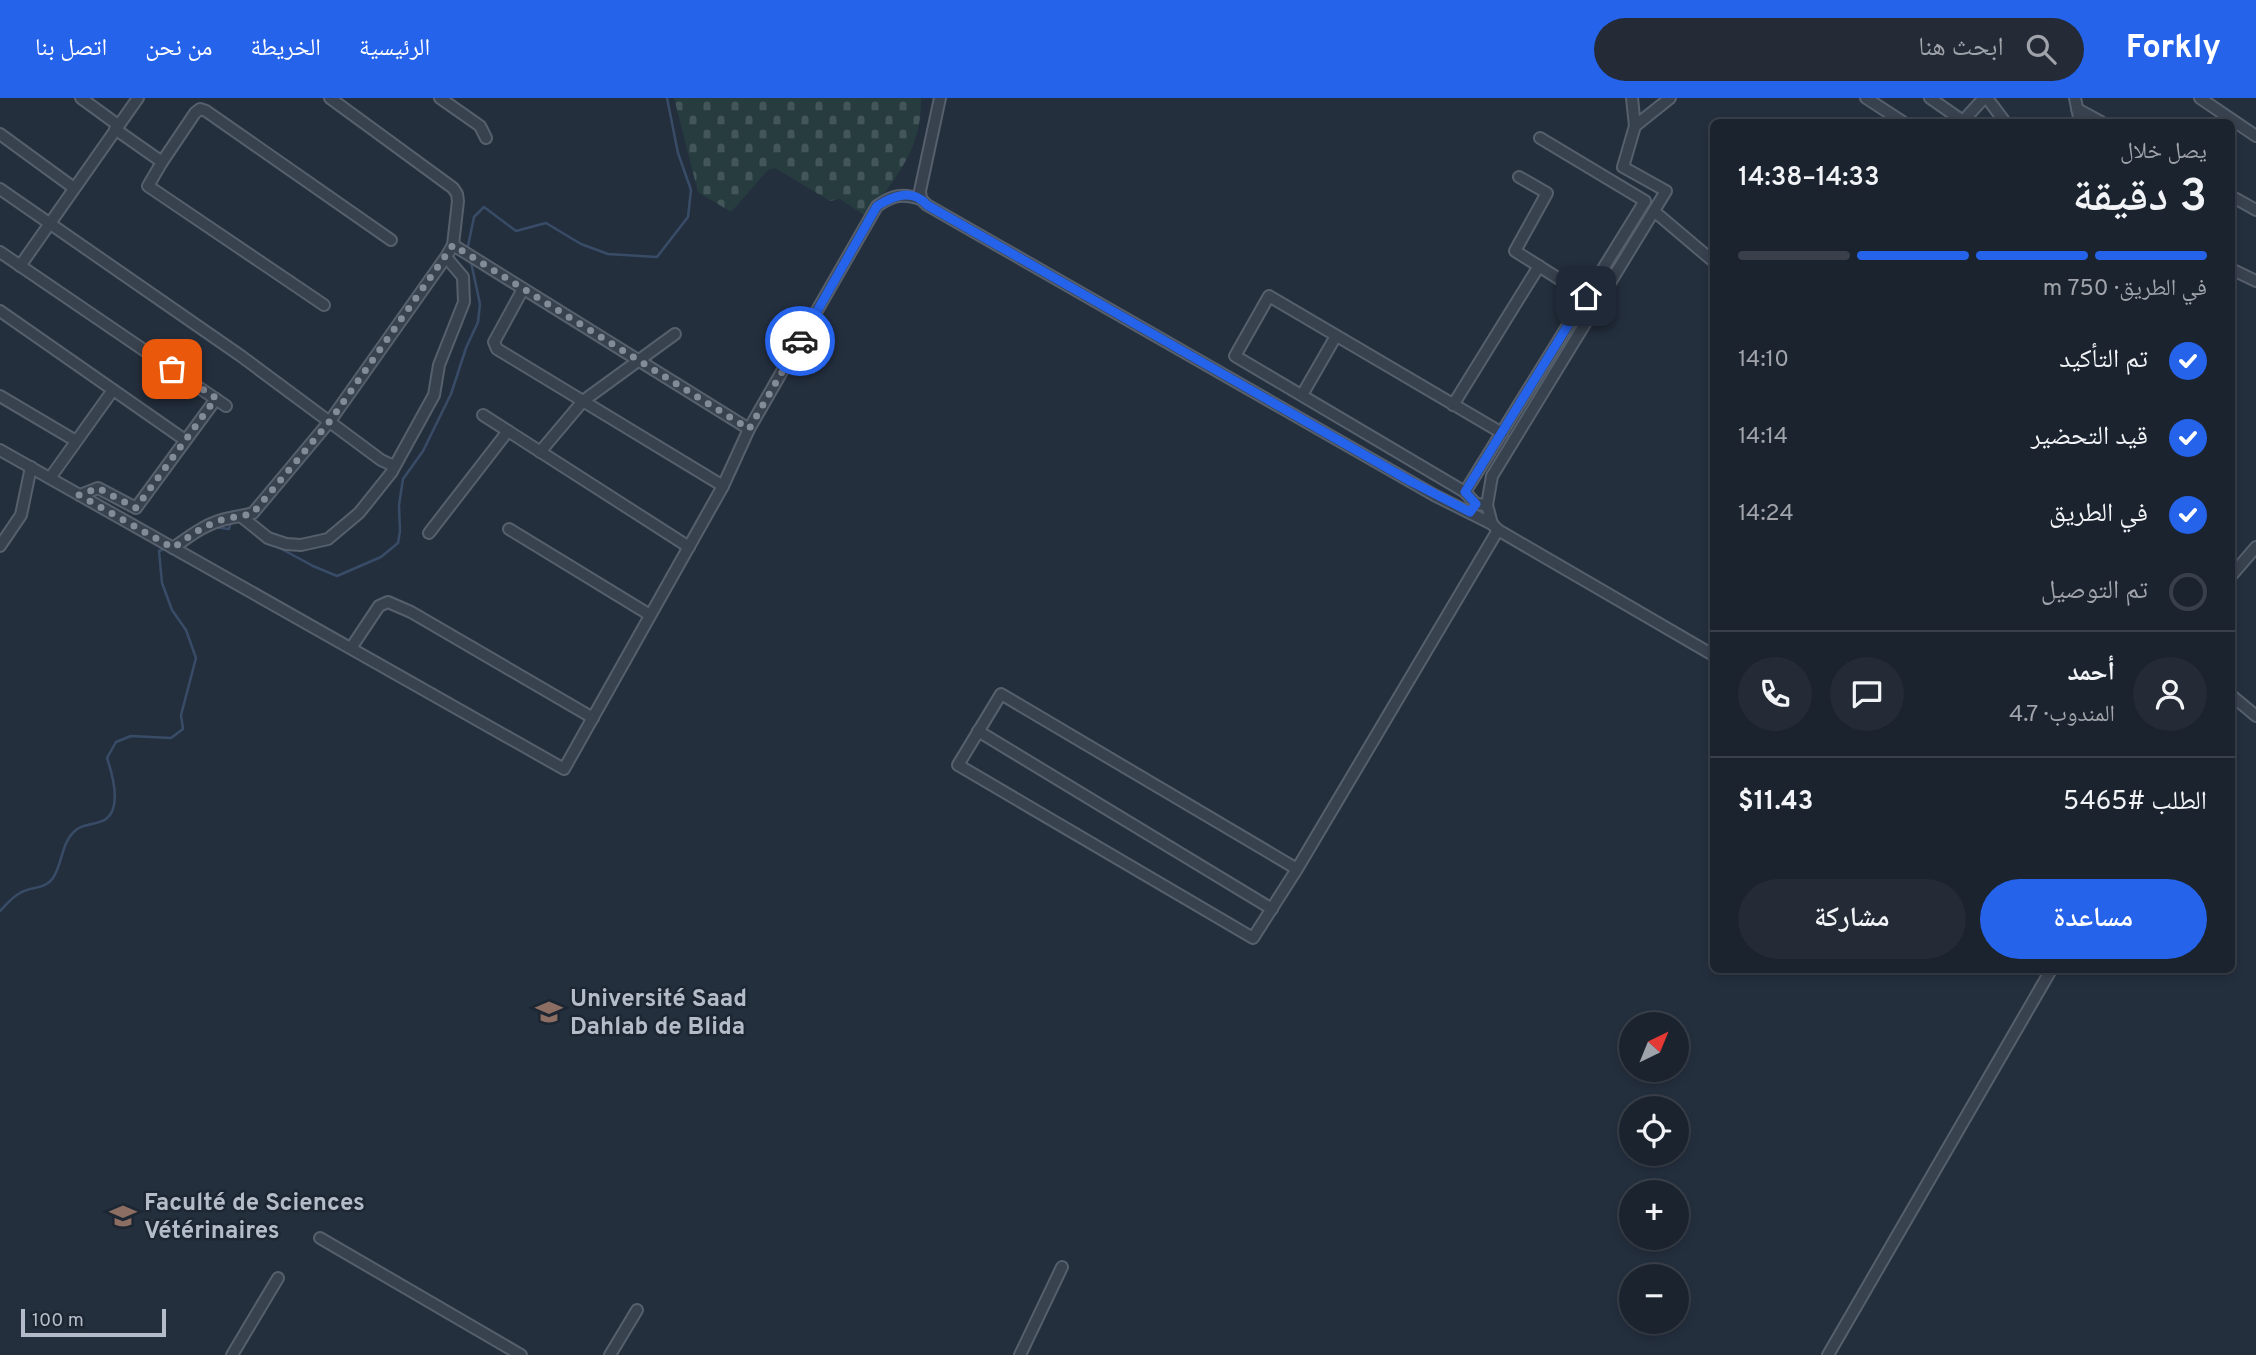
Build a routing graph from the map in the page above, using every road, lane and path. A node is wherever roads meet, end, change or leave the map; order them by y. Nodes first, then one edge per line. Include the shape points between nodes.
1 (81, 98) edge
2 (138, 98) edge
3 (330, 98) edge
4 (440, 98) edge
5 (940, 98) edge
6 (1632, 98) edge
7 (1670, 98) edge
8 (1866, 98) edge
9 (1930, 98) edge
10 (1985, 98) edge
11 (2200, 98) edge
12 (2076, 103) edge
13 (1898, 119) edge
14 (1958, 119) edge
15 (1965, 119) edge
16 (2003, 119) edge
17 (2097, 119) edge
18 (2231, 119) edge
19 (2235, 122) edge
20 (1635, 126) junction
21 (117, 127) junction
22 (0, 134) edge
23 (2256, 136) edge
24 (486, 138) dead end
25 (1540, 138) dead end
26 (162, 162) junction
27 (1519, 177) dead end
28 (74, 188) junction
29 (0, 189) edge
30 (2235, 198) edge
31 (921, 199) junction
32 (2256, 210) edge
33 (1655, 212) junction
34 (49, 223) junction
35 (391, 240) dead end
36 (453, 245) junction
37 (0, 252) edge
38 (446, 257) junction
39 (1710, 258) edge
40 (20, 266) junction
41 (1539, 267) junction
42 (2235, 271) edge
43 (2256, 281) edge
44 (523, 289) junction
45 (1586, 296) junction
46 (324, 305) dead end
47 (0, 311) edge
48 (675, 334) dead end
49 (1336, 336) junction
50 (639, 361) junction
51 (113, 390) junction
52 (1302, 395) junction
53 (0, 396) edge
54 (216, 398) junction
55 (583, 401) junction
56 (1453, 405) junction
57 (226, 406) dead end
58 (483, 415) dead end
59 (330, 421) junction
60 (749, 429) junction
61 (508, 431) junction
62 (1502, 433) junction
63 (185, 440) junction
64 (76, 441) junction
65 (0, 450) edge
66 (540, 452) junction
67 (394, 466) junction
68 (31, 467) junction
69 (50, 478) junction
70 (723, 486) junction
71 (1465, 492) junction
72 (79, 495) junction
73 (1478, 507) junction
74 (242, 517) junction
75 (1495, 527) junction
76 (509, 529) dead end
77 (429, 533) dead end
78 (0, 546) edge
79 (689, 547) junction
80 (2256, 547) edge
81 (173, 548) junction
82 (2235, 571) edge
83 (650, 615) junction
84 (351, 648) junction
85 (1710, 653) edge
86 (2235, 698) edge
87 (2256, 716) edge
88 (593, 718) junction
89 (978, 731) junction
90 (1297, 869) junction
91 (1272, 909) junction
92 (2049, 973) edge
93 (320, 1238) dead end
94 (1062, 1267) dead end
95 (278, 1278) dead end
96 (637, 1310) dead end
97 (232, 1355) edge
98 (521, 1355) edge
99 (610, 1355) edge
100 (1020, 1355) edge
101 (1828, 1355) edge

1 - 21 street
2 - 21 street
3 - 36 street via 453,188 458,201
4 - 24 street via 480,126
5 - 31 street
6 - 20 street
7 - 20 street
8 - 13 street
9 - 14 street
10 - 15 street
10 - 16 street
11 - 18 street
12 - 17 street
19 - 23 street
20 - 33 street via 1623,167 1666,191
21 - 26 street
21 - 28 street
22 - 28 street
25 - 45 street via 1645,201
26 - 35 street via 195,113 206,111
26 - 46 street via 148,183 151,189
27 - 41 street via 1547,193 1515,251
28 - 34 street
29 - 34 street
30 - 32 street
31 - 60 street via 892,196 877,206
31 - 73 street via 1398,474
33 - 39 street
33 - 73 street
34 - 40 street
34 - 59 street
36 - 38 street
36 - 44 street
37 - 40 street
38 - 59 street
38 - 67 street via 463,278 464,302 439,365 434,395
40 - 54 street
41 - 45 street
41 - 56 street
42 - 43 street
44 - 50 street
44 - 55 street via 495,346
45 - 62 street
47 - 51 street
48 - 50 street
49 - 52 street
49 - 52 street via 1269,296 1235,356
49 - 56 street
50 - 55 street
50 - 60 street
51 - 63 street
51 - 64 street
52 - 71 street
53 - 64 street
54 - 57 street
54 - 63 street
55 - 66 street
55 - 70 street
56 - 62 street
58 - 61 street
59 - 67 street
59 - 74 street via 253,513
60 - 70 street
61 - 66 street
61 - 77 street
62 - 71 street
63 - 72 street via 136,508 98,488
64 - 69 street
65 - 68 street
66 - 79 street
67 - 74 street via 359,513 327,539 286,544 268,538
68 - 69 street
68 - 78 street via 21,515
69 - 72 street
70 - 79 street
71 - 73 street
72 - 81 street
73 - 75 street
73 - 75 street
74 - 81 street via 199,528
75 - 85 street
75 - 90 street
76 - 83 street
79 - 83 street
80 - 82 street
81 - 84 street
83 - 88 street
84 - 88 street via 379,606 388,602
84 - 88 street via 564,769
86 - 87 street
89 - 90 street via 1001,694
89 - 91 street
89 - 91 street via 958,765 1254,938
90 - 91 street
92 - 101 street
93 - 98 street
94 - 100 street
95 - 97 street
96 - 99 street

